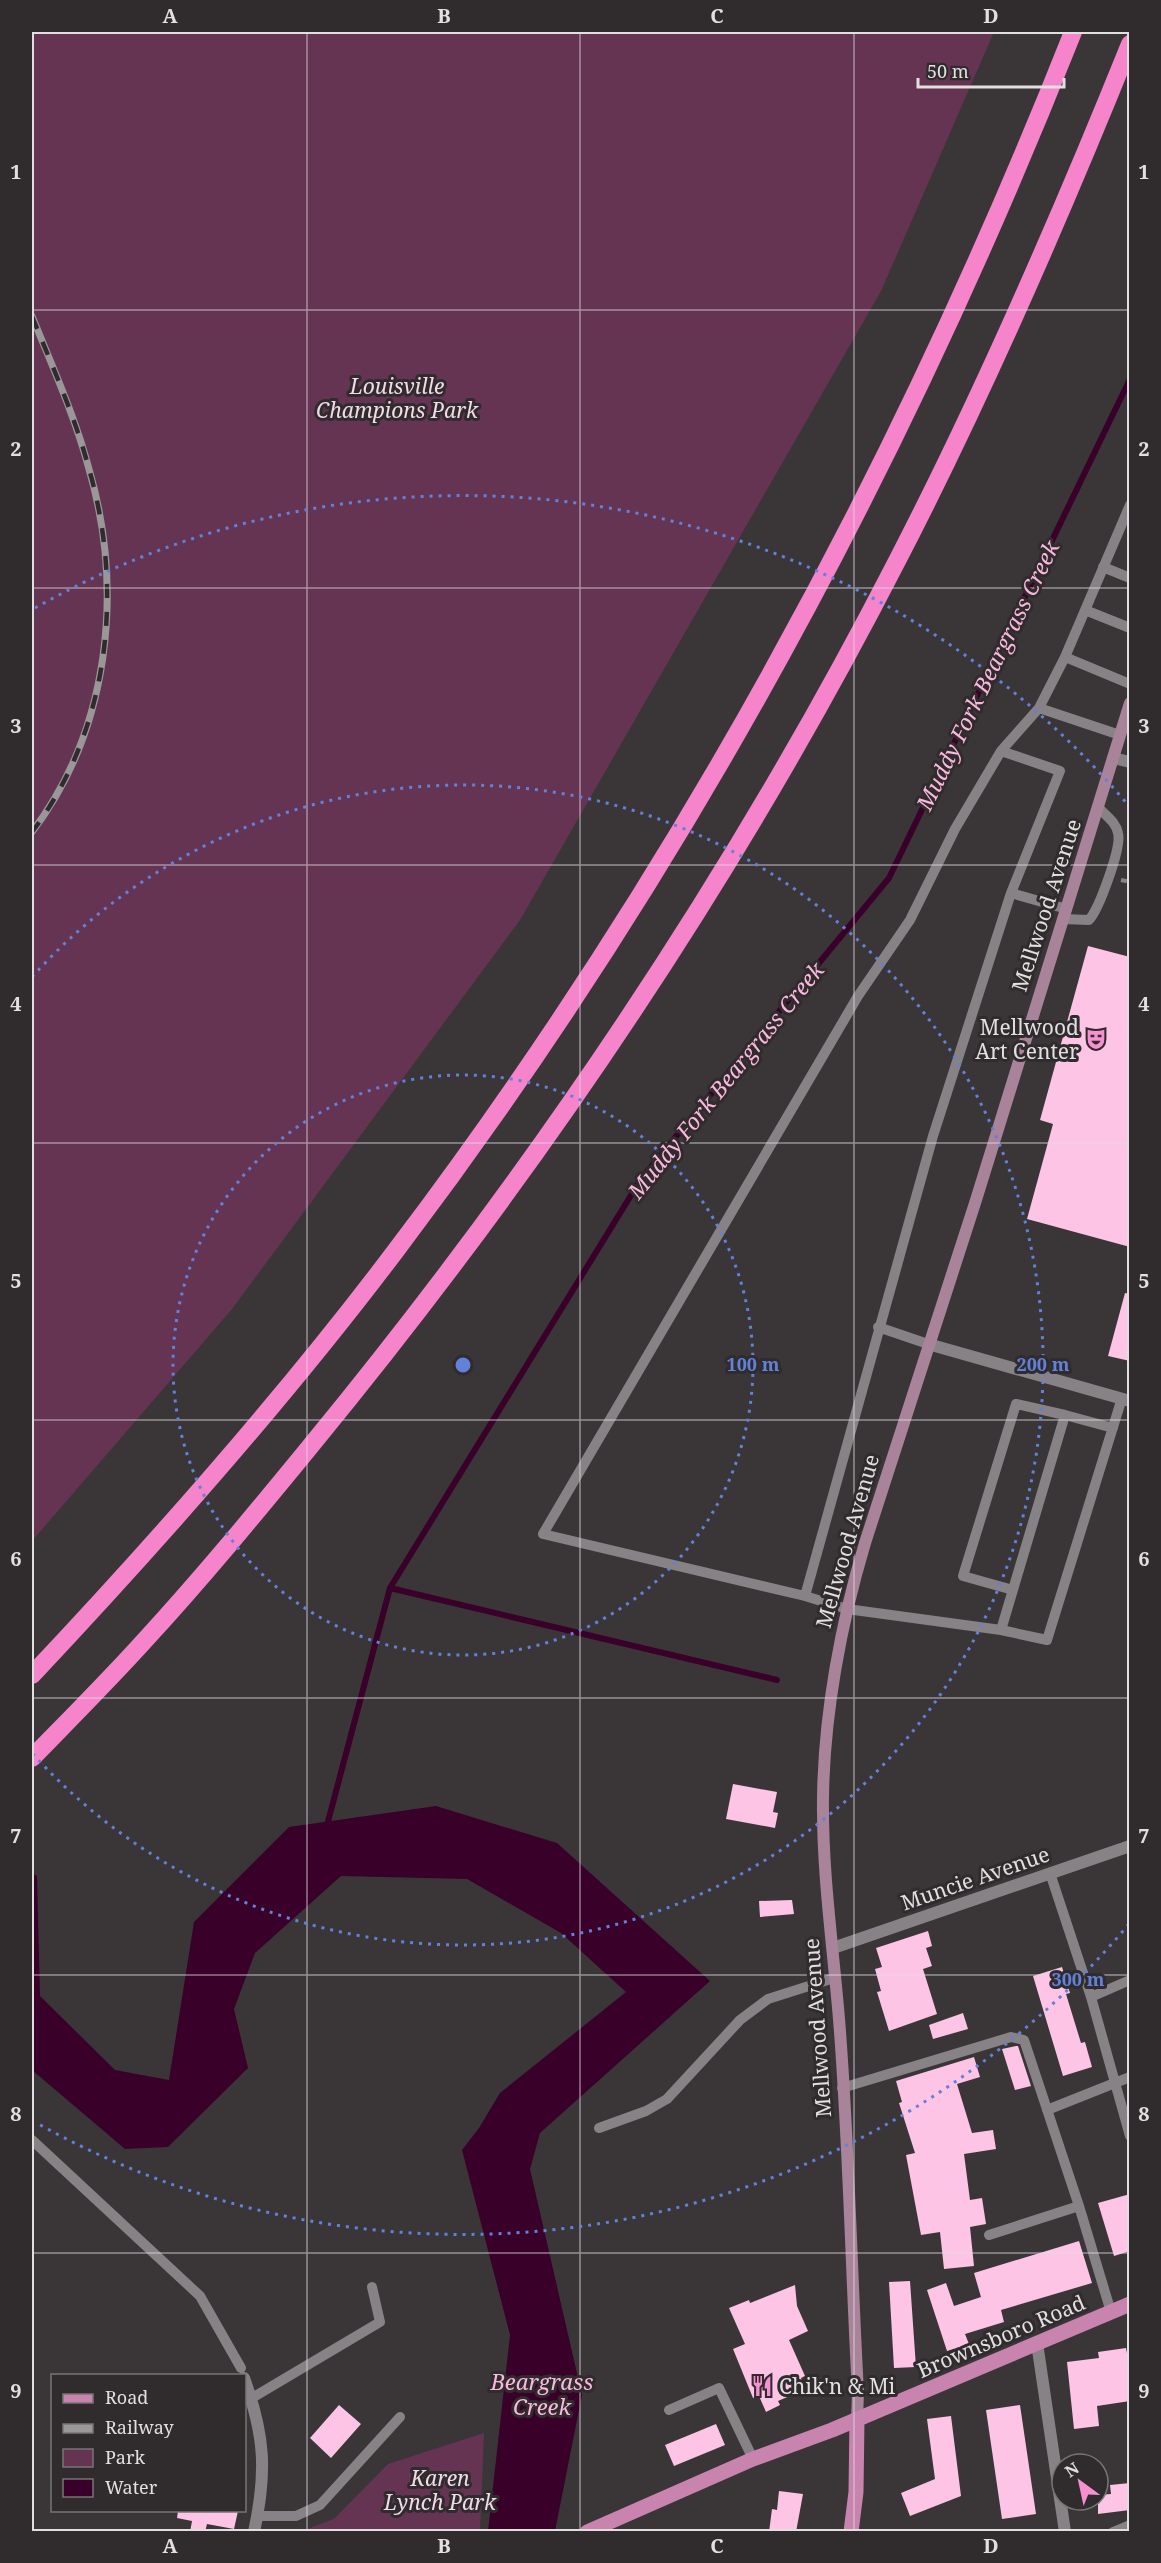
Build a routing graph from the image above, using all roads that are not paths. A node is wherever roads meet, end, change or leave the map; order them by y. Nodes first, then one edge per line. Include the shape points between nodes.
1 (1073, 32) edge
2 (1130, 45) edge
3 (1128, 513) edge
4 (1103, 567) junction
5 (1130, 578) edge
6 (1085, 610) junction
7 (1130, 628) edge
8 (1065, 657) junction
9 (1130, 684) edge
10 (1130, 703) edge
11 (1039, 708) junction
12 (1120, 735) junction
13 (1001, 751) junction
14 (1113, 758) junction
15 (1130, 762) edge
16 (1099, 808) junction
17 (1011, 893) junction
18 (1065, 914) junction
19 (878, 1327) junction
20 (928, 1344) junction
21 (1126, 1400) edge
22 (1065, 1415) junction
23 (1113, 1428) junction
24 (1013, 1590) junction
25 (805, 1596) junction
26 (847, 1609) junction
27 (1001, 1630) junction
28 (32, 1675) edge
29 (32, 1758) edge
30 (1130, 1846) edge
31 (1050, 1873) junction
32 (833, 1948) junction
33 (834, 1978) junction
34 (1130, 1980) edge
35 (1091, 1996) junction
36 (1130, 2077) edge
37 (1115, 2084) junction
38 (842, 2088) junction
39 (1047, 2110) junction
40 (599, 2128) dead end
41 (1130, 2136) edge
42 (32, 2140) edge
43 (1079, 2206) junction
44 (989, 2235) dead end
45 (372, 2287) dead end
46 (1130, 2304) edge
47 (1111, 2312) junction
48 (1037, 2343) junction
49 (243, 2374) edge
50 (246, 2382) edge
51 (252, 2398) junction
52 (669, 2410) dead end
53 (400, 2417) dead end
54 (856, 2420) junction
55 (753, 2459) junction
56 (257, 2516) junction
57 (1130, 2524) edge
58 (254, 2532) edge
59 (587, 2532) edge
60 (851, 2532) edge
61 (1065, 2532) edge
62 (1113, 2532) edge

1 - 28 highway via 976,267 897,435 806,611 675,839 540,1047 398,1248 216,1474
2 - 29 highway via 1013,322 896,563 719,876 525,1168 379,1362 231,1543
3 - 4 lane
4 - 5 lane
4 - 6 lane
6 - 7 lane
6 - 8 lane
8 - 9 lane
8 - 11 lane
10 - 12 street, Mellwood Avenue
11 - 12 lane
11 - 13 lane
12 - 14 street, Mellwood Avenue
13 - 17 lane via 1060,771
13 - 25 lane via 955,830 910,920 847,1014 543,1534
14 - 15 street
14 - 16 street, Mellwood Avenue
16 - 18 street, Mellwood Avenue
16 - 18 lane via 1117,827 1119,837 1103,895 1089,920
17 - 18 lane
17 - 19 lane via 933,1136
18 - 20 street, Mellwood Avenue
19 - 20 lane
19 - 25 lane
20 - 21 street
20 - 26 street, Mellwood Avenue
21 - 23 lane
22 - 23 lane
22 - 24 lane
22 - 24 lane via 1016,1404 963,1576
23 - 27 lane via 1047,1640
24 - 27 lane
25 - 26 lane
26 - 27 lane
26 - 32 street, Mellwood Avenue via 825,1757 823,1799
30 - 31 street, Muncie Avenue
31 - 32 street, Muncie Avenue
31 - 35 lane
32 - 33 street, Mellwood Avenue
33 - 38 street, Mellwood Avenue
33 - 40 lane via 768,1999 740,2020 668,2099 646,2112
34 - 35 lane
35 - 37 lane
36 - 37 lane
37 - 39 lane
37 - 41 lane
38 - 39 lane via 1011,2037 1024,2040
38 - 54 street, Mellwood Avenue via 858,2391
39 - 43 lane
42 - 49 lane via 200,2296
43 - 44 lane
43 - 47 lane
45 - 51 lane via 380,2322
46 - 47 main road, Brownsboro Road
47 - 48 main road, Brownsboro Road
48 - 54 main road, Brownsboro Road
48 - 61 street
50 - 51 street
51 - 56 street via 262,2453 263,2485
52 - 55 lane via 719,2388
53 - 56 lane via 320,2505 296,2516
54 - 55 main road, Brownsboro Road
54 - 60 main road, Mellwood Avenue via 856,2492
55 - 59 main road, Brownsboro Road
56 - 58 street
57 - 62 lane

